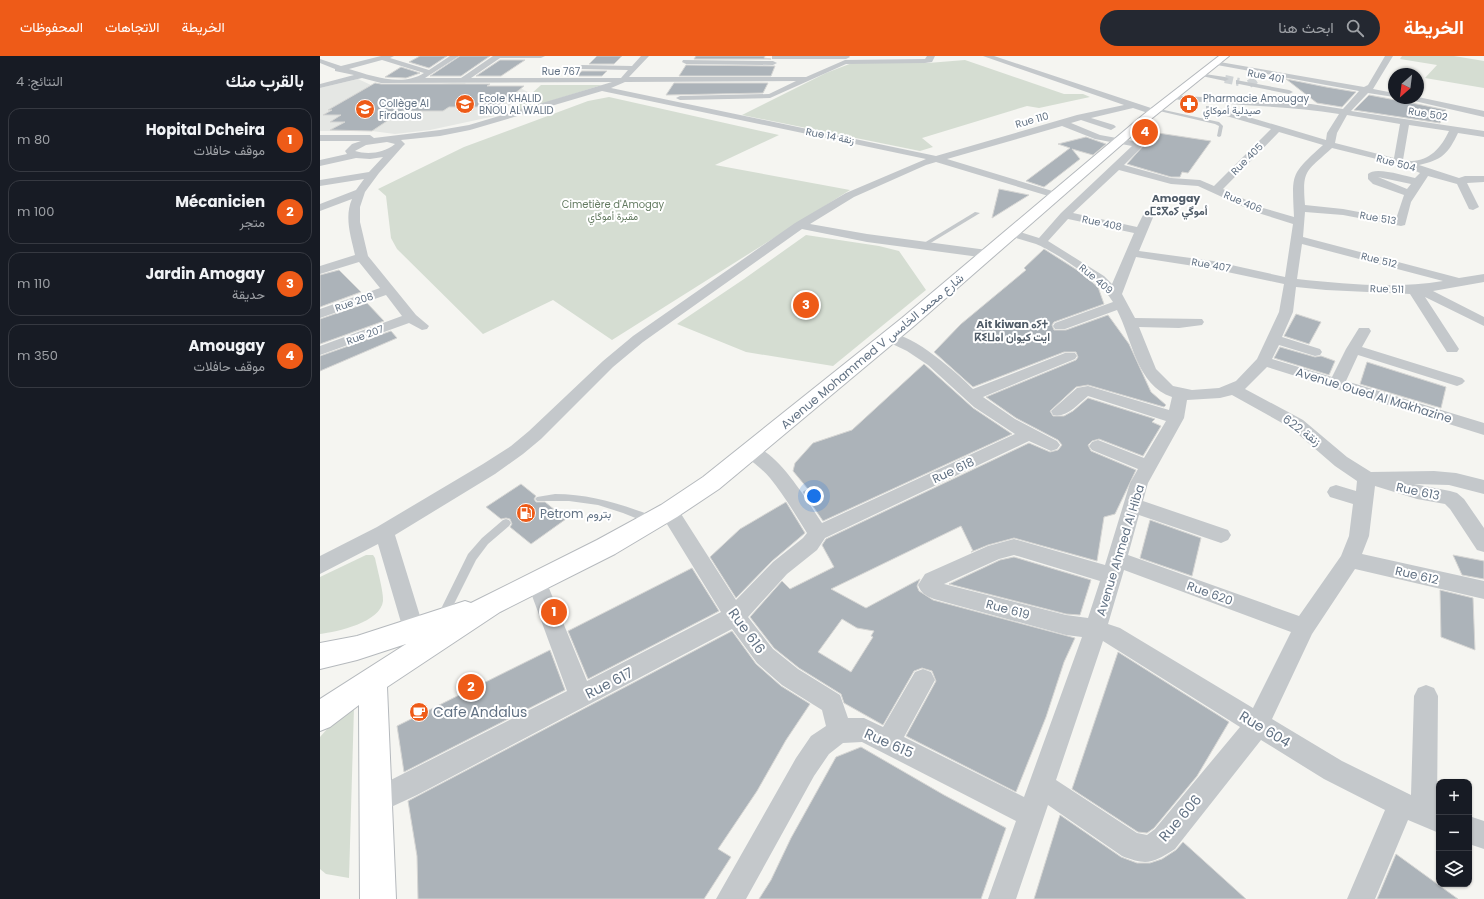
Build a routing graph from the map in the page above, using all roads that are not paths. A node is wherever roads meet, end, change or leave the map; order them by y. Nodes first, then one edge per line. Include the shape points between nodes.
1 (390, 56) edge
2 (455, 56) edge
3 (498, 56) edge
4 (541, 56) edge
5 (645, 56) edge
6 (931, 56) edge
7 (987, 56) edge
8 (1389, 56) edge
9 (332, 57) dead end
10 (382, 58) junction
11 (846, 58) edge
12 (887, 58) edge
13 (1027, 58) dead end
14 (689, 59) edge
15 (734, 59) edge
16 (1221, 59) edge
17 (320, 60) edge
18 (590, 60) dead end
19 (420, 62) dead end
20 (774, 63) edge
21 (1011, 64) junction
22 (406, 65) junction
23 (816, 67) dead end
24 (831, 67) junction
25 (340, 68) junction
26 (582, 68) junction
27 (634, 68) junction
28 (681, 70) junction
29 (728, 70) junction
30 (327, 71) dead end
31 (429, 72) junction
32 (362, 76) junction
33 (1201, 76) junction
34 (806, 79) junction
35 (1225, 79) tunnel mouth
36 (566, 80) junction
37 (674, 80) junction
38 (723, 80) junction
39 (766, 80) junction
40 (777, 80) junction
41 (1312, 80) junction
42 (416, 81) junction
43 (462, 81) junction
44 (510, 81) junction
45 (622, 81) junction
46 (1239, 82) tunnel mouth
47 (320, 86) edge
48 (602, 89) junction
49 (1294, 89) junction
50 (1366, 90) junction
51 (1388, 94) edge
52 (770, 96) junction
53 (1173, 97) junction
54 (679, 98) dead end
55 (1196, 100) junction
56 (1425, 101) joint
57 (1134, 105) junction
58 (1292, 105) junction
59 (1110, 110) junction
60 (1155, 111) junction
61 (1344, 112) junction
62 (1268, 114) junction
63 (1484, 114) edge
64 (1090, 115) junction
65 (1080, 117) junction
66 (1405, 122) junction
67 (1063, 123) junction
68 (1278, 128) junction
69 (1459, 130) junction
70 (440, 133) junction
71 (1116, 134) junction
72 (1484, 134) edge
73 (1219, 136) dead end
74 (320, 138) edge
75 (385, 139) junction
76 (1330, 144) junction
77 (398, 147) junction
78 (352, 152) junction
79 (366, 156) junction
80 (936, 158) junction
81 (320, 162) edge
82 (1403, 163) junction
83 (1117, 166) junction
84 (1426, 172) junction
85 (374, 173) junction
86 (1484, 179) edge
87 (1417, 182) junction
88 (1461, 182) junction
89 (320, 183) edge
90 (1216, 190) junction
91 (360, 192) junction
92 (1410, 194) junction
93 (1055, 195) junction
94 (1473, 207) dead end
95 (320, 208) edge
96 (1300, 208) junction
97 (977, 213) dead end
98 (1065, 215) junction
99 (1148, 215) dead end
100 (1299, 222) junction
101 (799, 225) junction
102 (1140, 231) junction
103 (1010, 232) junction
104 (1296, 239) junction
105 (1041, 242) junction
106 (922, 246) junction
107 (1131, 253) junction
108 (987, 254) junction
109 (362, 258) junction
110 (320, 270) edge
111 (1484, 278) edge
112 (1290, 282) junction
113 (1461, 282) junction
114 (1417, 289) junction
115 (388, 290) junction
116 (1118, 299) junction
117 (320, 314) edge
118 (1130, 322) junction
119 (1197, 322) dead end
120 (1484, 322) edge
121 (1060, 326) dead end
122 (1364, 331) dead end
123 (890, 337) junction
124 (1275, 339) junction
125 (1353, 349) junction
126 (1452, 349) dead end
127 (320, 351) edge
128 (1315, 352) dead end
129 (1070, 356) dead end
130 (1264, 361) junction
131 (1457, 381) dead end
132 (1337, 384) junction
133 (1233, 389) junction
134 (1180, 394) junction
135 (971, 396) junction
136 (1059, 410) dead end
137 (1176, 418) junction
138 (1484, 429) edge
139 (1029, 434) junction
140 (1051, 445) dead end
141 (1098, 446) dead end
142 (752, 451) junction
143 (1147, 466) junction
144 (1372, 479) junction
145 (1484, 487) edge
146 (1336, 492) dead end
147 (540, 499) dead end
148 (1363, 500) junction
149 (1132, 505) junction
150 (661, 516) junction
151 (506, 523) dead end
152 (384, 532) junction
153 (818, 533) junction
154 (1221, 535) dead end
155 (1484, 544) edge
156 (1350, 560) junction
157 (320, 566) edge
158 (1114, 568) junction
159 (537, 582) junction
160 (1484, 590) edge
161 (491, 604) junction
162 (735, 616) junction
163 (441, 620) junction
164 (1304, 627) junction
165 (412, 629) junction
166 (1096, 629) junction
167 (320, 656) edge
168 (373, 680) junction
169 (923, 680) dead end
170 (1426, 696) dead end
171 (582, 697) junction
172 (320, 717) edge
173 (1257, 725) junction
174 (839, 731) junction
175 (889, 741) junction
176 (1042, 786) junction
177 (376, 801) junction
178 (1421, 813) edge
179 (1032, 815) junction
180 (1472, 831) edge
181 (1484, 836) edge
182 (378, 899) edge
183 (730, 899) edge
184 (1002, 899) edge
185 (1362, 899) edge

1 - 10 street
2 - 31 street
3 - 4 street
3 - 43 street
4 - 44 street
5 - 27 street
6 - 12 street via 925,61
7 - 21 street
8 - 50 street
9 - 17 street
10 - 22 street
10 - 25 street
11 - 12 street
11 - 20 street
11 - 24 street
13 - 21 street
14 - 15 street
14 - 28 street
15 - 20 street
15 - 29 street
16 - 33 main road, Avenue Mohammed V شارع محمد الخامس
16 - 41 street
17 - 25 street, Rue 767
18 - 26 street
19 - 22 street
20 - 29 street
20 - 39 street
21 - 57 street
22 - 31 street
23 - 24 street
24 - 34 street
25 - 30 street
25 - 32 street, Rue 767
26 - 27 street
26 - 36 street
27 - 45 street
28 - 29 street
28 - 37 street
29 - 38 street
31 - 42 street
32 - 42 street, Rue 767 via 376,80
32 - 47 street
33 - 35 street
33 - 53 main road, Avenue Mohammed V شارع محمد الخامس
34 - 40 street, Rue 767
34 - 52 street
36 - 44 street, Rue 767
36 - 45 street, Rue 767
37 - 38 street, Rue 767
37 - 45 street, Rue 767
38 - 39 street, Rue 767
39 - 40 street, Rue 767
40 - 52 street
41 - 49 street, Rue 401
41 - 50 street
42 - 43 street, Rue 767
43 - 44 street, Rue 767
45 - 48 street
46 - 49 street, Rue 401
48 - 70 street via 507,117
48 - 80 street, Rue 14 زنقة
49 - 58 street, Rue 401 via 1287,96
50 - 51 street
50 - 61 street
52 - 54 street
53 - 55 street
53 - 60 main road, Avenue Mohammed V شارع محمد الخامس
55 - 62 street
55 - 62 street via 1222,112
56 - 63 street
56 - 69 street via 1414,111 1457,126
57 - 59 street, Rue 110
57 - 60 street
58 - 61 street, Rue 502 via 1313,111
58 - 62 street, Rue 502
59 - 64 street, Rue 110
59 - 64 street via 1122,119
60 - 71 main road, Avenue Mohammed V شارع محمد الخامس
60 - 73 lane via 1217,123 1221,126
61 - 66 street, Rue 502
61 - 76 street via 1332,133
62 - 68 street, Rue 504
64 - 65 street, Rue 110
65 - 67 street, Rue 110
65 - 71 street
66 - 69 street, Rue 502
66 - 82 street
67 - 71 street via 1098,137
67 - 80 street, Rue 110
68 - 76 street, Rue 504
68 - 90 street, Rue 405
69 - 72 street, Rue 502
69 - 82 street via 1439,157
70 - 75 street
70 - 77 street
71 - 83 street via 1138,146
71 - 93 main road, Avenue Mohammed V شارع محمد الخامس
74 - 75 street
74 - 78 street via 342,144
75 - 77 street via 399,141
75 - 78 street via 363,143
76 - 82 street, Rue 504
76 - 96 street via 1303,169 1298,182
77 - 79 street
77 - 85 street
78 - 79 street
78 - 81 street
79 - 85 street
80 - 93 street, Rue 14 زنقة
80 - 101 street, Rue 110 via 898,172 850,195
82 - 84 street, Rue 504
83 - 90 street, Rue 406 via 1171,181 1200,183
83 - 98 street
84 - 87 street, Rue 513
84 - 88 street, Rue 504
85 - 89 street
85 - 91 street
86 - 88 street via 1465,178
87 - 92 street, Rue 513
87 - 92 street via 1386,174 1373,174 1373,179 1377,182
88 - 94 street
90 - 100 street, Rue 406 via 1259,210
91 - 95 street
91 - 109 street via 354,207 354,222
92 - 96 street, Rue 513 via 1402,211 1400,224 1343,212
93 - 103 main road, Avenue Mohammed V شارع محمد الخامس
96 - 100 street
97 - 106 lane
98 - 102 street, Rue 408
98 - 105 street
99 - 102 street, Rue 408
100 - 104 street
101 - 106 street
101 - 152 street, Rue 110 via 638,339 517,450 490,469
102 - 107 street, Rue 408
103 - 105 street, Rue 409
103 - 108 main road, Avenue Mohammed V شارع محمد الخامس
104 - 112 street
104 - 113 street, Rue 512
105 - 116 street, Rue 409 via 1073,260 1099,279
106 - 108 street
107 - 112 street, Rue 407 via 1213,265
107 - 116 street, Rue 408
108 - 123 main road, Avenue Mohammed V شارع محمد الخامس
109 - 110 street
109 - 115 street
111 - 113 street, Rue 511
112 - 114 street, Rue 511 via 1326,286
112 - 124 street via 1286,312
113 - 114 street, Rue 511
114 - 120 street
114 - 126 street
115 - 117 street, Rue 208
115 - 127 street, Rue 207 via 417,322
116 - 118 street, Rue 409
116 - 121 street
118 - 119 street
118 - 134 street, Rue 409 via 1149,370 1167,390
122 - 125 street
123 - 135 street via 930,359
123 - 142 main road, Avenue Mohammed V شارع محمد الخامس
124 - 128 street
124 - 130 street
125 - 131 street
125 - 132 street
129 - 135 street
130 - 132 street, Avenue Oued Al Makhazine
130 - 133 street via 1242,384
132 - 138 street, Avenue Oued Al Makhazine
133 - 134 street via 1220,393
133 - 144 street, زنقة 622 via 1296,423 1351,469
134 - 137 street, Avenue Ahmed Al Hiba
135 - 139 street
136 - 137 street via 1088,391
137 - 143 street, Avenue Ahmed Al Hiba
139 - 140 street
139 - 153 street, Rue 618
141 - 143 street
142 - 150 main road, Avenue Mohammed V شارع محمد الخامس
142 - 153 street via 766,462 780,479
143 - 149 street, Avenue Ahmed Al Hiba
144 - 145 street via 1428,477 1452,479
144 - 148 street
144 - 155 street, Rue 613 via 1416,492 1450,498 1457,504
146 - 148 street
147 - 150 lane via 556,497 591,501
148 - 156 street via 1359,536
149 - 154 street
149 - 158 street, Avenue Ahmed Al Hiba
150 - 159 main road, Avenue Mohammed V شارع محمد الخامس
150 - 162 street, Rue 616
151 - 163 lane via 485,541 472,557
152 - 157 street, Rue 110
152 - 165 street
153 - 162 street, Rue 617 via 810,544 780,568
156 - 160 street, Rue 612
156 - 164 street
158 - 164 street, Rue 620
158 - 166 street, Avenue Ahmed Al Hiba
158 - 166 street, Rue 619 via 1014,547 995,552 932,580 928,585 934,590 1066,624
159 - 161 main road, Avenue Mohammed V شارع محمد الخامس
159 - 171 street
161 - 163 main road, Avenue Mohammed V شارع محمد الخامس
161 - 168 main road, Avenue Mohammed V شارع محمد الخامس
162 - 171 street, Rue 617
162 - 174 street, Rue 616 via 775,666 832,703
163 - 165 main road, Avenue Mohammed V شارع محمد الخامس
164 - 173 street
165 - 167 main road, Avenue Mohammed V شارع محمد الخامس via 357,648
166 - 173 street, Rue 604 via 1126,642
166 - 176 street, Avenue Ahmed Al Hiba
168 - 172 main road, Avenue Mohammed V شارع محمد الخامس
168 - 177 main road
169 - 175 street
170 - 178 street
171 - 177 street, Rue 617
173 - 176 street, Rue 606 via 1165,839 1150,849 1132,846
173 - 178 street, Rue 604 via 1333,770
174 - 175 street, Rue 615 via 864,730
174 - 183 street via 820,745 805,767
175 - 179 street, Rue 615
176 - 179 street, Avenue Ahmed Al Hiba
177 - 182 main road
178 - 185 street
179 - 184 street, Avenue Ahmed Al Hiba
180 - 181 street

